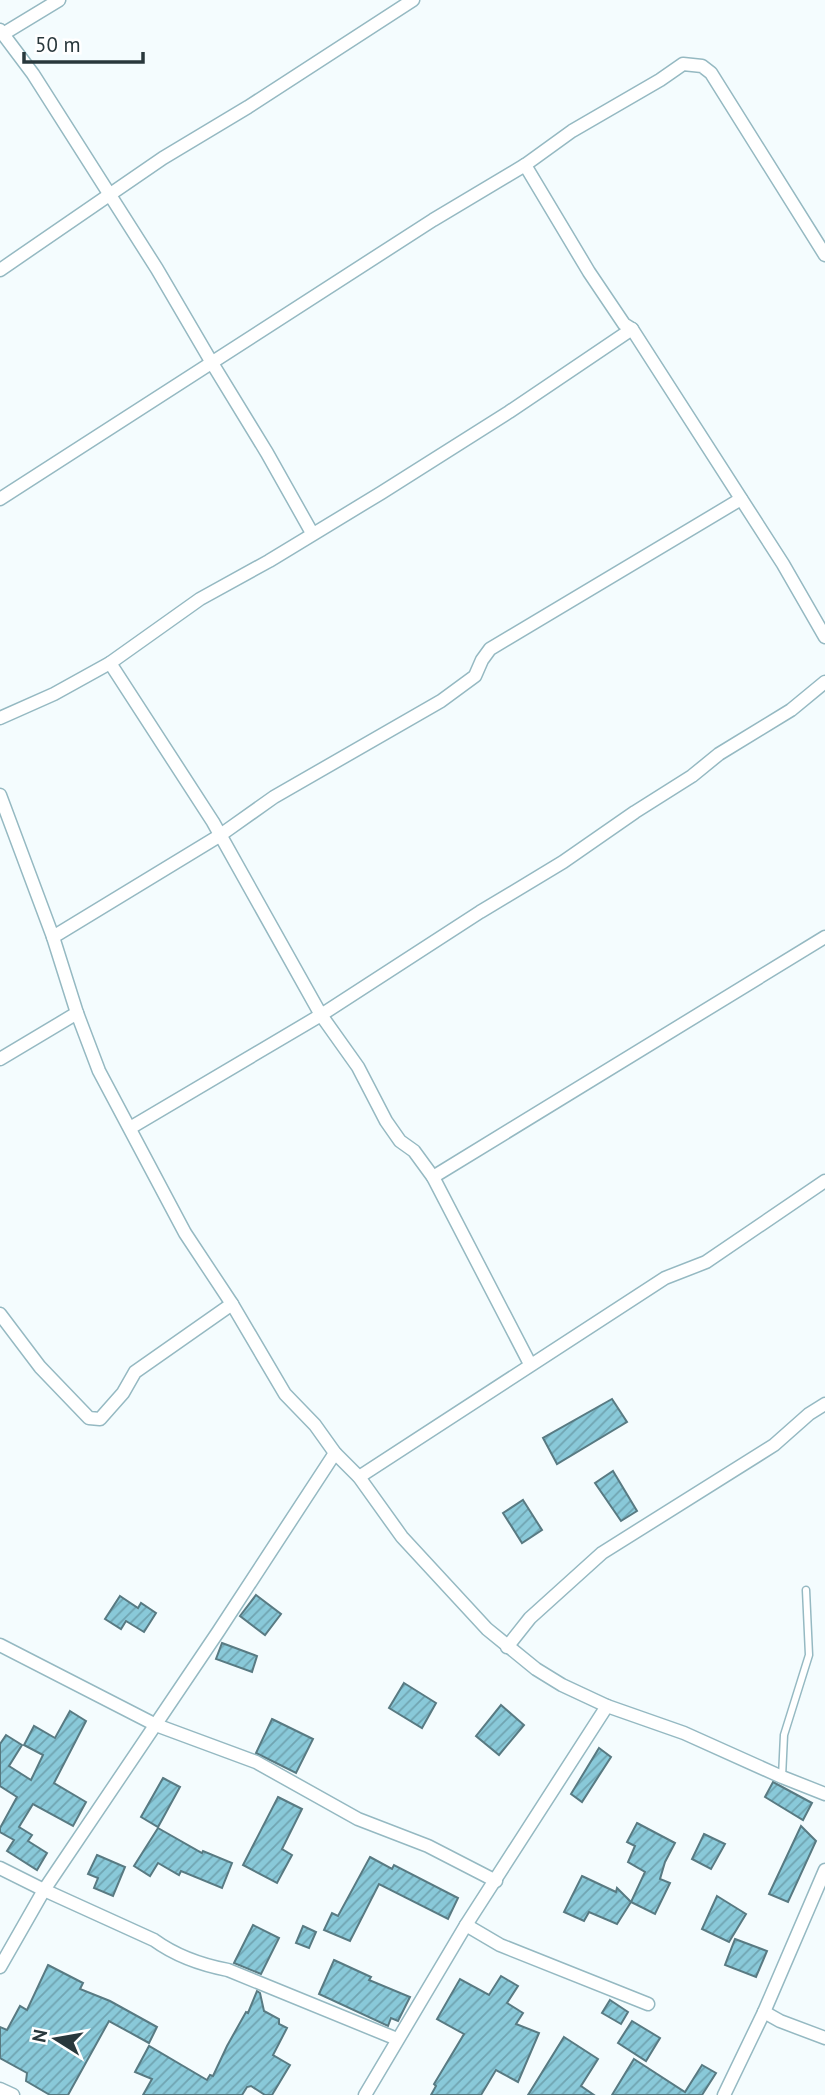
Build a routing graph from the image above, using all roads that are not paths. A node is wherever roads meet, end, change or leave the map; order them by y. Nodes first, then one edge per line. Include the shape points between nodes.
1 (59, 0) edge
2 (413, 0) edge
3 (2, 32) edge
4 (525, 165) junction
5 (111, 196) junction
6 (825, 254) edge
7 (0, 270) edge
8 (632, 330) junction
9 (212, 363) junction
10 (0, 499) edge
11 (741, 499) junction
12 (312, 533) junction
13 (825, 637) edge
14 (110, 663) junction
15 (825, 682) edge
16 (0, 718) edge
17 (0, 794) edge
18 (219, 836) junction
19 (53, 937) junction
20 (825, 938) edge
21 (77, 1013) junction
22 (321, 1015) junction
23 (0, 1059) edge
24 (130, 1128) junction
25 (433, 1177) junction
26 (825, 1181) edge
27 (232, 1304) junction
28 (2, 1320) edge
29 (530, 1364) junction
30 (825, 1404) edge
31 (335, 1453) junction
32 (359, 1477) junction
33 (806, 1590) dead end
34 (0, 1646) edge
35 (508, 1647) junction
36 (607, 1706) junction
37 (156, 1725) junction
38 (782, 1777) junction
39 (825, 1794) edge
40 (0, 1868) edge
41 (825, 1870) edge
42 (496, 1881) junction
43 (44, 1890) junction
44 (466, 1925) junction
45 (0, 1967) edge
46 (648, 2004) dead end
47 (764, 2012) junction
48 (825, 2038) edge
49 (397, 2039) junction
50 (0, 2089) edge
51 (13, 2095) edge
52 (365, 2095) edge
53 (724, 2095) edge

1 - 3 street
2 - 5 street via 163,158
3 - 5 street
4 - 6 street via 683,64 702,66 711,73
4 - 8 street via 589,272
4 - 9 street
5 - 7 street
5 - 9 street
8 - 11 street
8 - 12 street
9 - 10 street
9 - 12 street
11 - 13 street
11 - 18 street via 490,649 475,676 441,701 274,797
12 - 14 street via 200,599
14 - 16 street
14 - 18 street
15 - 22 street via 791,710 563,862
17 - 19 street
18 - 19 street
18 - 22 street
19 - 21 street
20 - 25 street
21 - 23 street
21 - 24 street via 99,1071
22 - 24 street
22 - 25 street via 358,1067 386,1121
24 - 27 street via 185,1233
25 - 29 street
26 - 29 street via 706,1262 665,1278
27 - 28 street via 135,1372 100,1419 89,1418
27 - 31 street via 285,1394
29 - 32 street
30 - 35 street via 774,1445 602,1553 530,1618
31 - 32 street
31 - 37 street
32 - 35 street via 402,1537
33 - 38 lane via 809,1655 784,1735
34 - 37 street
35 - 36 street via 562,1685
36 - 38 street via 684,1733
36 - 42 street
37 - 42 street via 256,1762 358,1819 428,1846
37 - 43 street
38 - 39 street
40 - 43 street
41 - 47 street
42 - 44 street
43 - 45 street
43 - 49 street via 169,1951 228,1970
44 - 46 street via 500,1945
44 - 49 street
47 - 48 street
47 - 53 street
49 - 52 street
50 - 51 street

